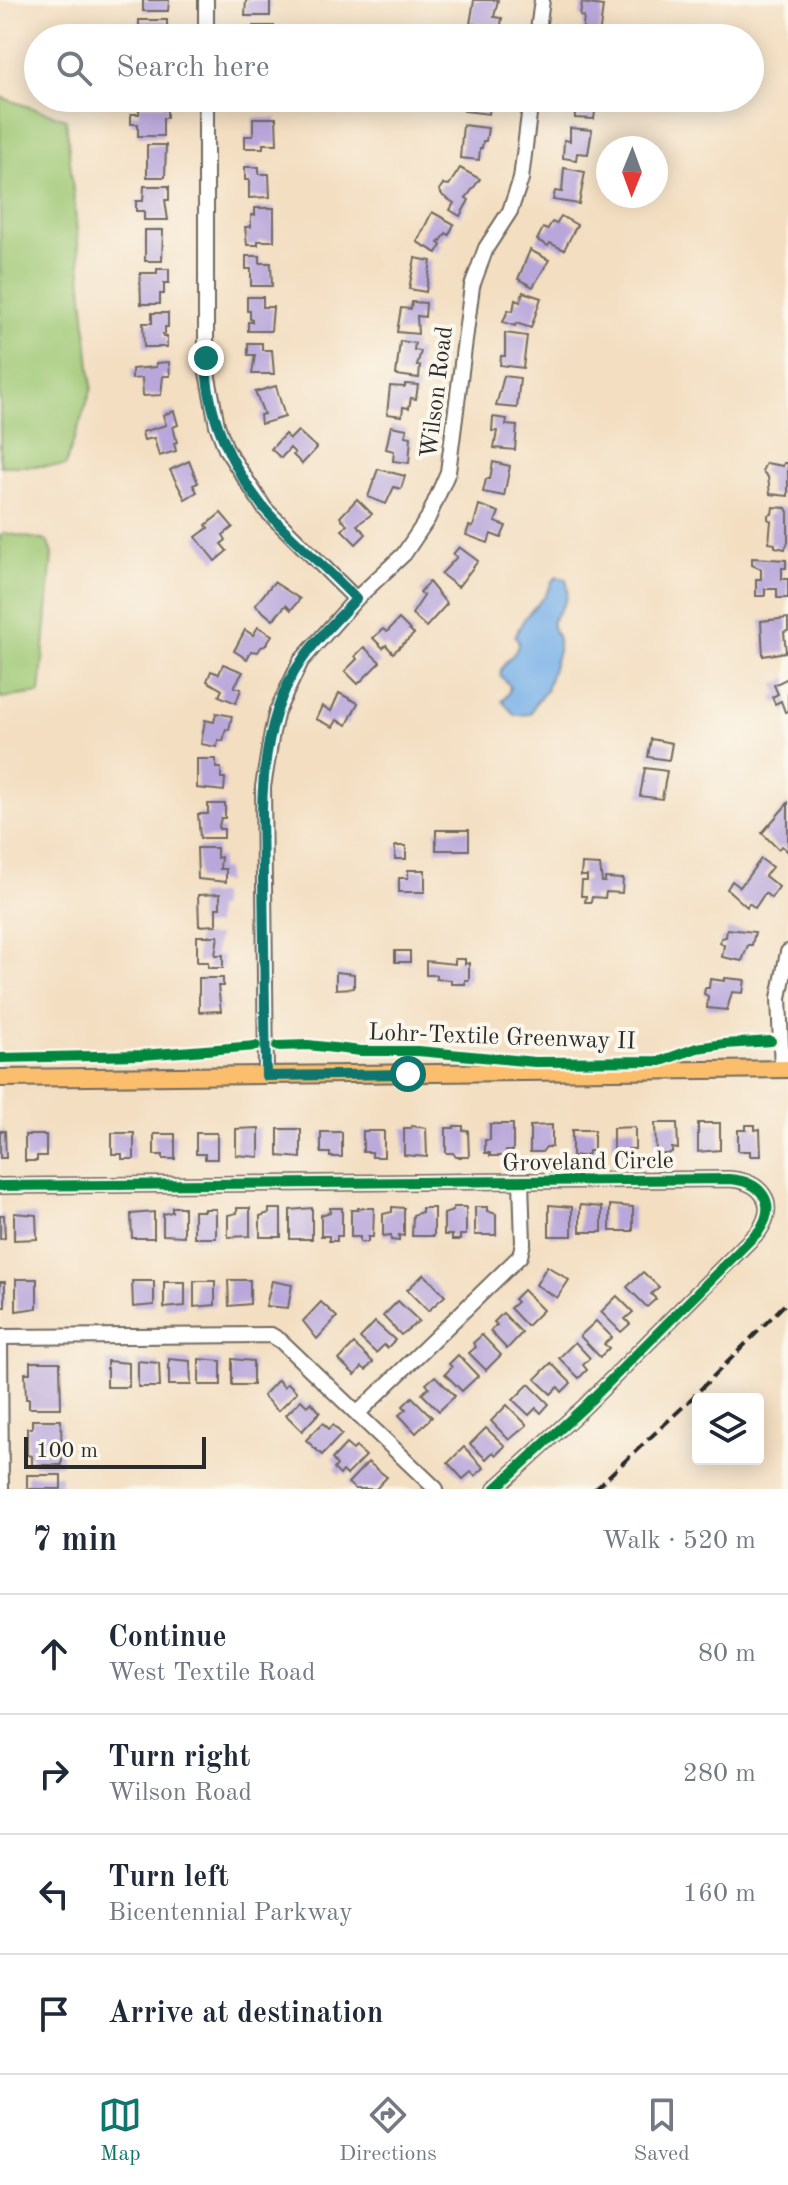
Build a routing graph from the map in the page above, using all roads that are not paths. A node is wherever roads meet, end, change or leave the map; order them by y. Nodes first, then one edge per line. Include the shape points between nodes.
1 (206, 0) edge
2 (542, 0) edge
3 (206, 24) edge
4 (539, 24) edge
5 (206, 112) edge
6 (529, 112) edge
7 (356, 599) junction
8 (788, 952) edge
9 (785, 1069) edge
10 (266, 1076) junction
11 (0, 1078) edge
12 (521, 1181) junction
13 (0, 1186) edge
14 (0, 1337) edge
15 (358, 1413) junction
16 (1, 1489) edge
17 (436, 1489) edge
18 (495, 1489) edge

1 - 3 street
2 - 4 street
5 - 7 street via 206,367 217,425 226,449 265,509
6 - 7 street, Wilson Road via 521,179 472,286 448,472 428,518 404,554
7 - 10 street, Wilson Road via 301,661 277,711 264,774
8 - 9 street via 779,998
9 - 10 main road
10 - 11 main road
12 - 13 street, Groveland Circle
12 - 15 street via 523,1250 515,1264
12 - 18 street, Groveland Circle via 737,1180 757,1187 767,1210 759,1231
14 - 15 street via 271,1335
14 - 16 street
15 - 17 street

